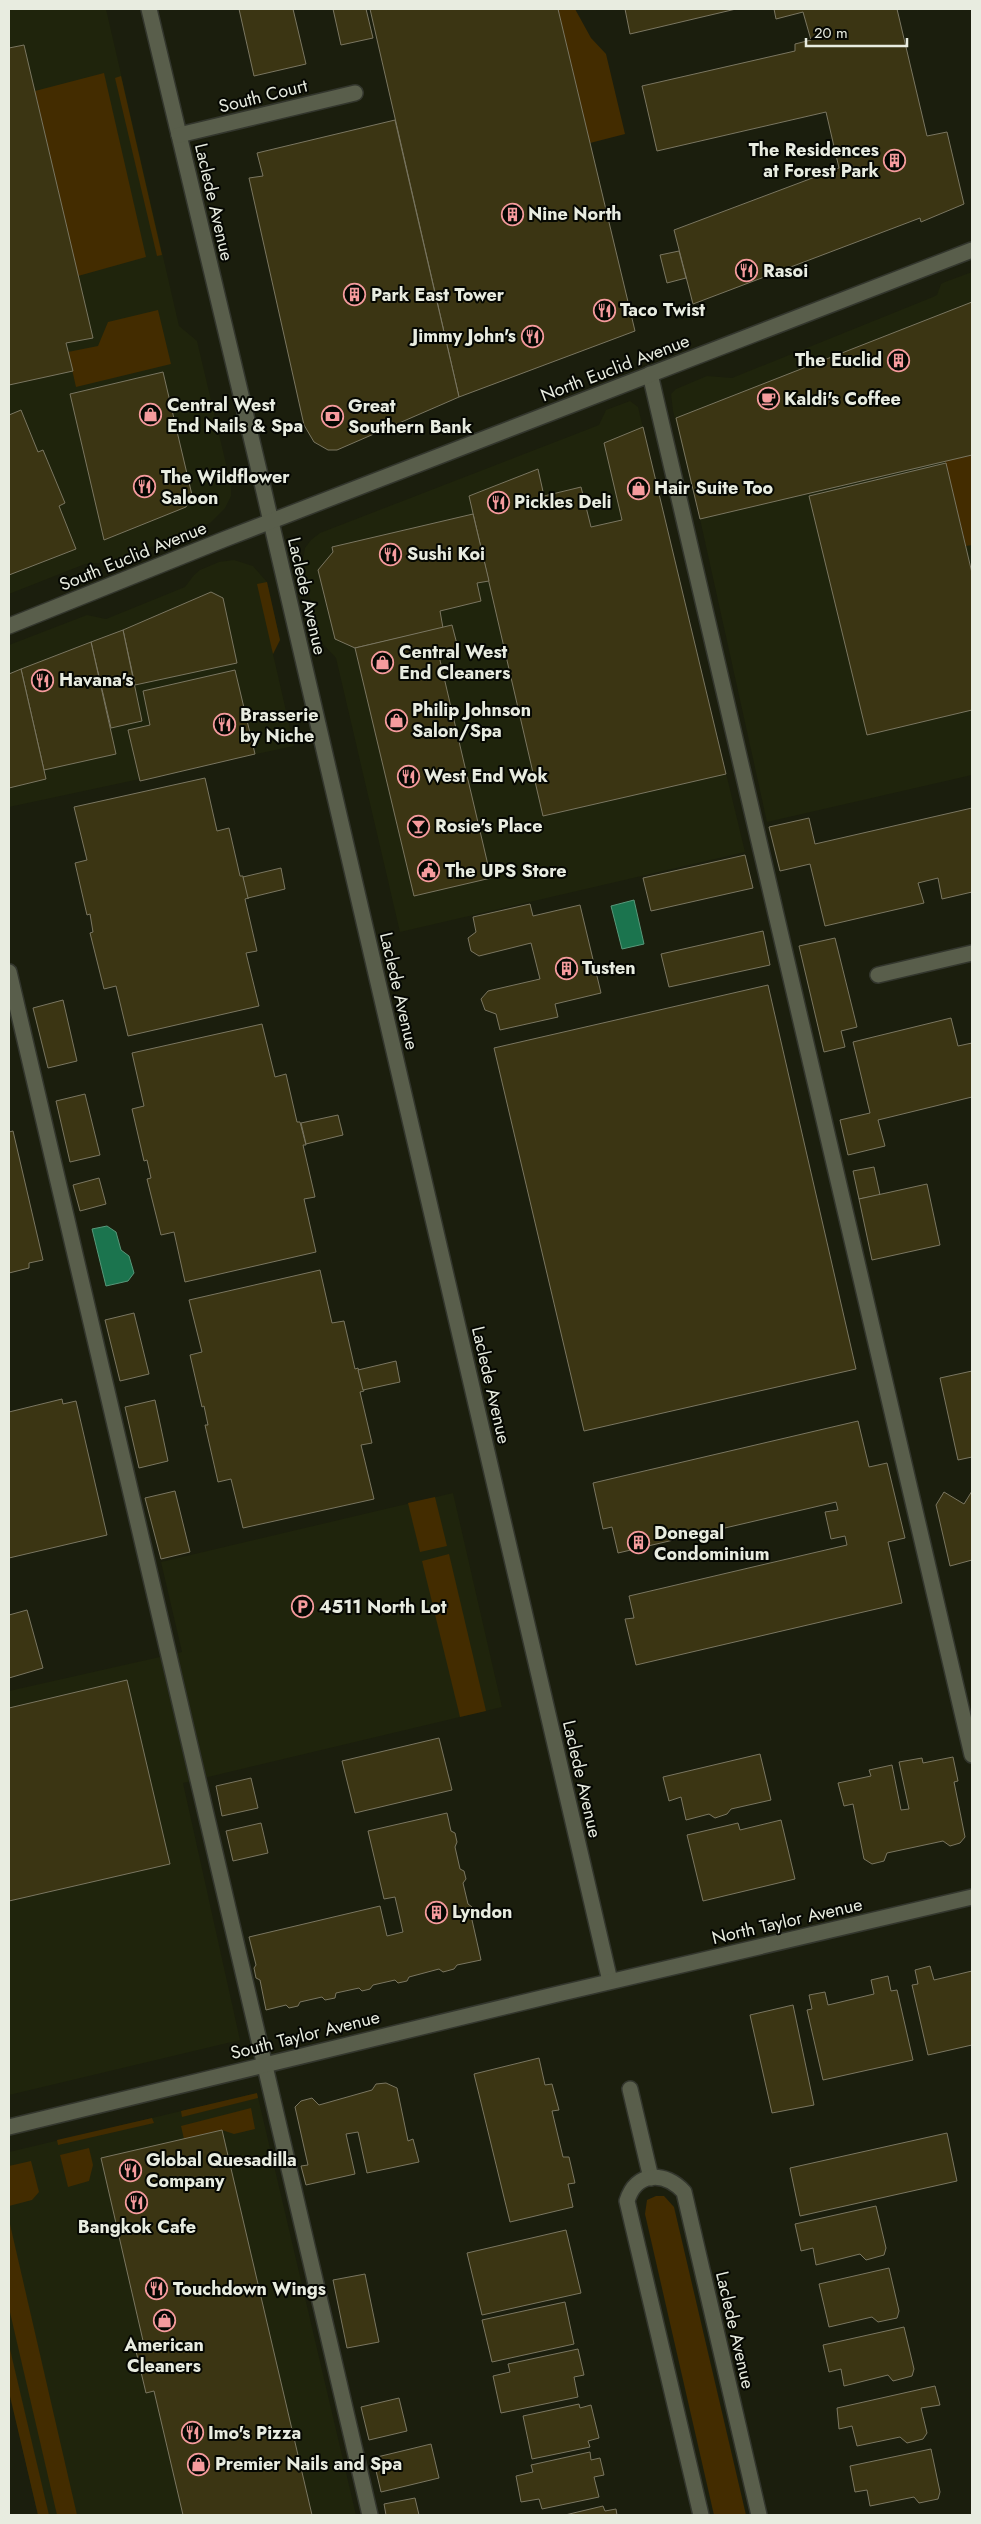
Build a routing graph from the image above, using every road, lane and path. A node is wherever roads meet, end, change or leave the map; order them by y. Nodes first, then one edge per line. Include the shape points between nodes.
1 (149, 9) edge
2 (355, 93) dead end
3 (179, 135) junction
4 (972, 250) edge
5 (650, 374) junction
6 (271, 522) junction
7 (9, 626) edge
8 (972, 953) edge
9 (9, 972) edge
10 (878, 975) dead end
11 (972, 1755) edge
12 (972, 1897) edge
13 (610, 1981) junction
14 (264, 2065) junction
15 (630, 2089) dead end
16 (9, 2127) edge
17 (651, 2178) junction
18 (370, 2515) edge
19 (700, 2515) edge
20 (759, 2515) edge

1 - 3 street, Laclede Avenue
2 - 3 street, South Court
3 - 6 street, Laclede Avenue
4 - 5 street, North Euclid Avenue
5 - 6 street, North Euclid Avenue
5 - 11 street
6 - 7 street, South Euclid Avenue
6 - 13 street, Laclede Avenue
8 - 10 street
9 - 14 street
12 - 13 street, North Taylor Avenue
13 - 14 street, South Taylor Avenue
14 - 16 street, South Taylor Avenue
14 - 18 street
15 - 17 street
17 - 19 street via 631,2189 627,2201
17 - 20 street, Laclede Avenue via 675,2181 684,2192

